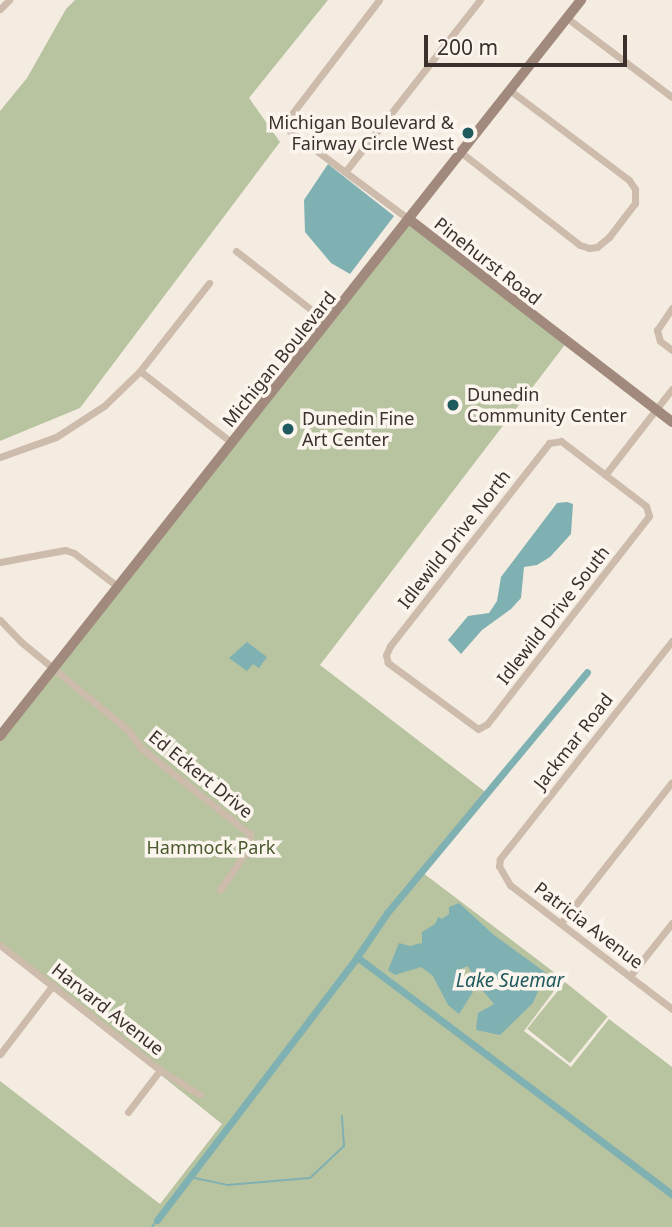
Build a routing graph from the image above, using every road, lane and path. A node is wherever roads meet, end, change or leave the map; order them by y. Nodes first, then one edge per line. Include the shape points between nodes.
1 (9, 0) edge
2 (379, 0) edge
3 (480, 0) edge
4 (581, 0) edge
5 (0, 9) edge
6 (567, 18) junction
7 (511, 91) junction
8 (672, 97) edge
9 (463, 154) junction
10 (345, 172) junction
11 (410, 220) junction
12 (236, 251) dead end
13 (209, 283) dead end
14 (672, 308) edge
15 (328, 323) junction
16 (672, 350) edge
17 (140, 371) junction
18 (672, 389) edge
19 (656, 410) junction
20 (672, 422) edge
21 (232, 443) junction
22 (0, 457) edge
23 (606, 475) junction
24 (0, 562) edge
25 (117, 586) junction
26 (0, 620) edge
27 (672, 641) edge
28 (52, 668) junction
29 (478, 729) joint
30 (0, 736) edge
31 (672, 782) edge
32 (500, 859) joint
33 (220, 890) dead end
34 (561, 923) junction
35 (672, 923) edge
36 (0, 945) edge
37 (630, 976) junction
38 (53, 985) junction
39 (672, 1009) edge
40 (0, 1054) edge
41 (160, 1070) junction
42 (200, 1095) dead end
43 (128, 1112) dead end

1 - 5 street
2 - 10 street, Pinehurst Road via 285,123
3 - 10 street
4 - 6 street, Michigan Boulevard
6 - 7 street, Michigan Boulevard
6 - 8 street
7 - 9 street, Michigan Boulevard
7 - 9 street via 629,180 635,189 635,203 609,237 589,248
9 - 11 street, Michigan Boulevard
10 - 11 street, Pinehurst Road
11 - 15 street, Michigan Boulevard
11 - 19 street, Pinehurst Road
12 - 15 street
13 - 17 street
14 - 16 street via 657,330 660,341
15 - 21 street, Michigan Boulevard
17 - 21 street
17 - 22 street via 82,422 28,449
18 - 19 street
19 - 20 street, Pinehurst Road
19 - 23 street
21 - 25 street, Michigan Boulevard
23 - 29 street, Idlewild Drive South via 646,506 649,516 487,724
23 - 29 street, Idlewild Drive North via 561,441 550,443 390,646 388,663
24 - 25 street via 65,550
25 - 28 street, Michigan Boulevard
26 - 28 street
27 - 32 street, Jackmar Road
28 - 30 street, Michigan Boulevard
28 - 33 street, Ed Eckert Drive via 128,730 149,755 250,834 247,850
31 - 34 street
32 - 34 street, Patricia Avenue via 504,878
34 - 37 street, Patricia Avenue
35 - 37 street
36 - 38 street, Harvard Avenue
37 - 39 street, Patricia Avenue
38 - 40 street
38 - 41 street, Harvard Avenue
41 - 42 street, Harvard Avenue
41 - 43 street

